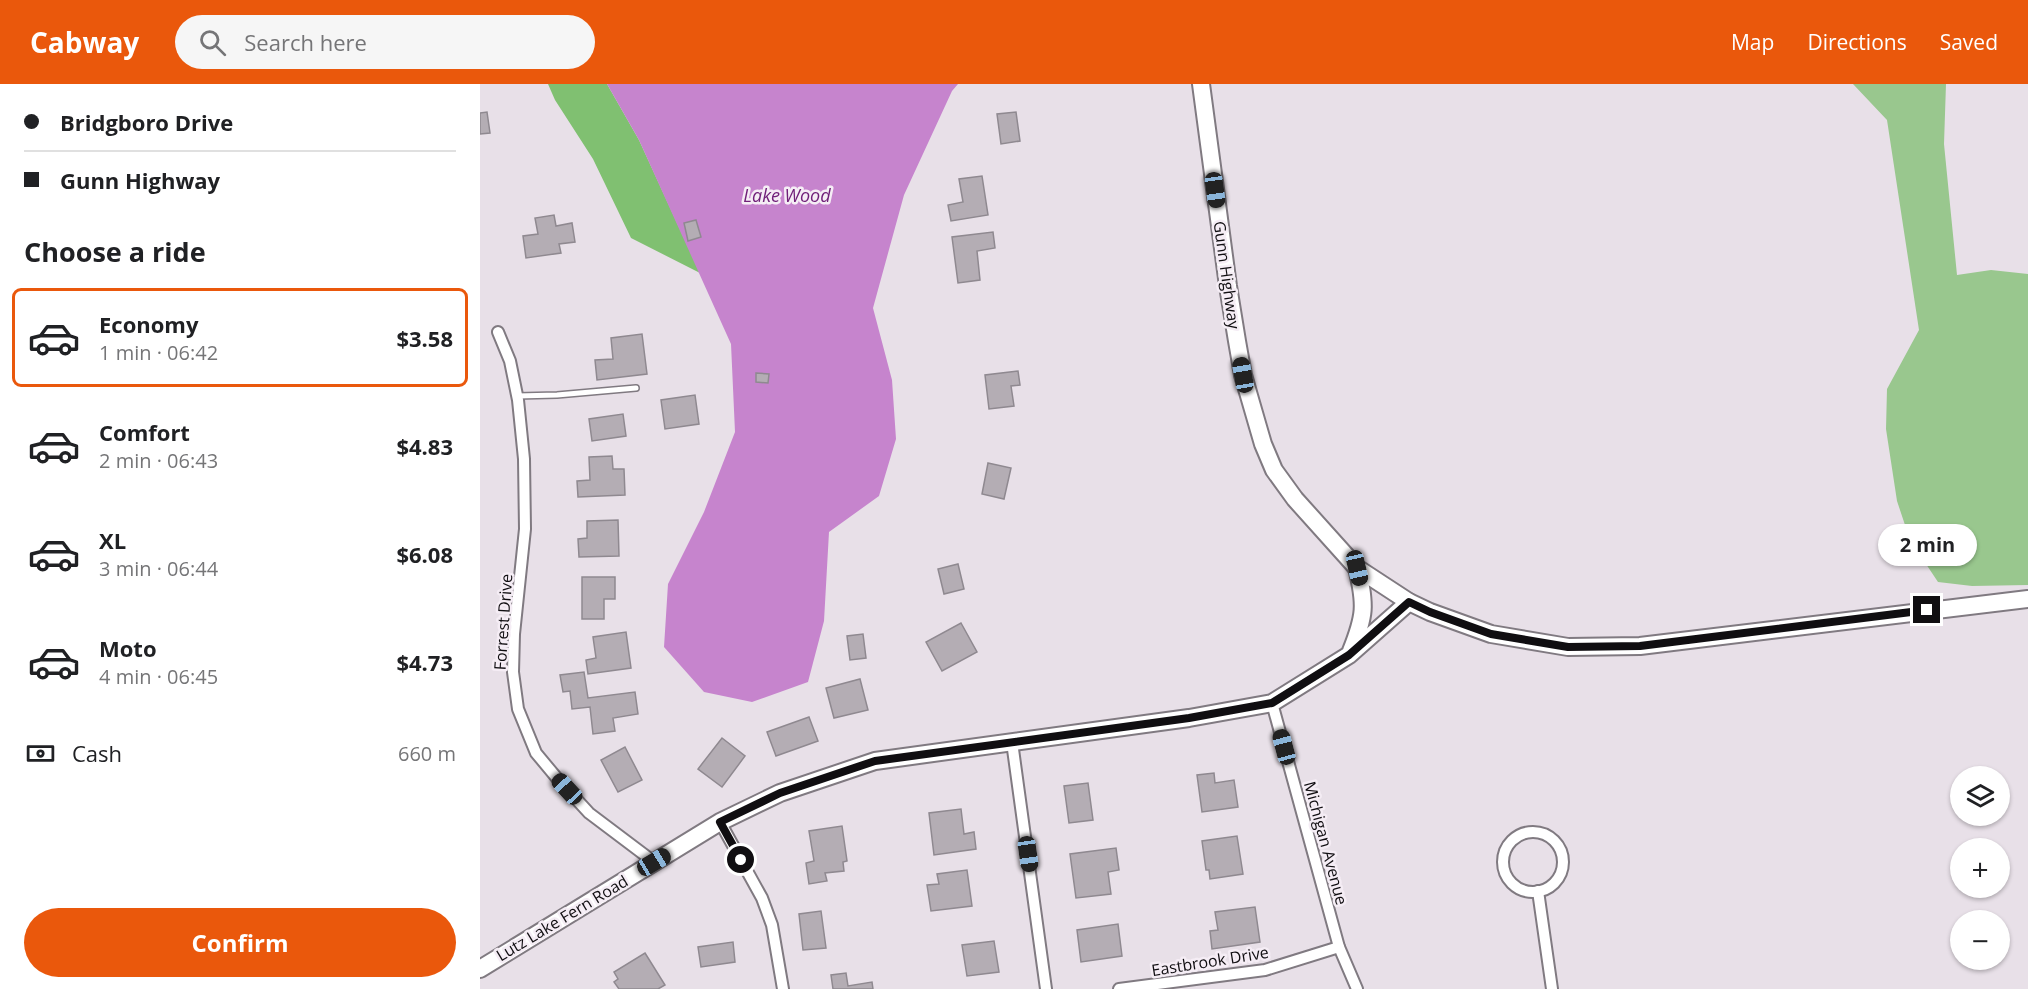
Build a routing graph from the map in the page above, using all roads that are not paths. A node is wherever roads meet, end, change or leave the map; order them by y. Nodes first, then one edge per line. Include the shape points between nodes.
1 (1201, 84) edge
2 (498, 332) dead end
3 (636, 388) dead end
4 (518, 396) junction
5 (1357, 568) junction
6 (2028, 598) edge
7 (1409, 602) junction
8 (1349, 655) junction
9 (1272, 703) junction
10 (1012, 742) junction
11 (720, 822) junction
12 (654, 862) junction
13 (1538, 891) junction
14 (1339, 947) junction
15 (480, 969) edge
16 (783, 989) edge
17 (1046, 989) edge
18 (1119, 989) edge
19 (1357, 989) edge
20 (1552, 989) edge

1 - 5 main road, Gunn Highway via 1237,341 1263,444 1274,470 1295,499
2 - 4 street, Forrest Drive
3 - 4 lane
4 - 12 street, Forrest Drive via 525,529 514,634 513,672 518,709 536,753 555,777 589,813
5 - 7 main road, Gunn Highway
5 - 8 main road via 1364,595 1362,624
6 - 7 main road, Gunn Highway via 1640,646 1568,647 1491,634
7 - 8 main road, Lutz Lake Fern Road
8 - 9 main road, Lutz Lake Fern Road
9 - 10 main road, Lutz Lake Fern Road
9 - 14 street, Michigan Avenue
10 - 11 main road, Lutz Lake Fern Road via 875,761 780,793
10 - 17 street
11 - 12 main road, Lutz Lake Fern Road
11 - 16 street via 762,898 772,925
12 - 15 main road, Lutz Lake Fern Road
13 - 13 street via 1519,888 1505,874 1503,855 1521,834 1541,833 1550,837 1561,854 1560,873 1547,888
13 - 20 street
14 - 18 street, Eastbrook Drive via 1265,970
14 - 19 street, Michigan Avenue

